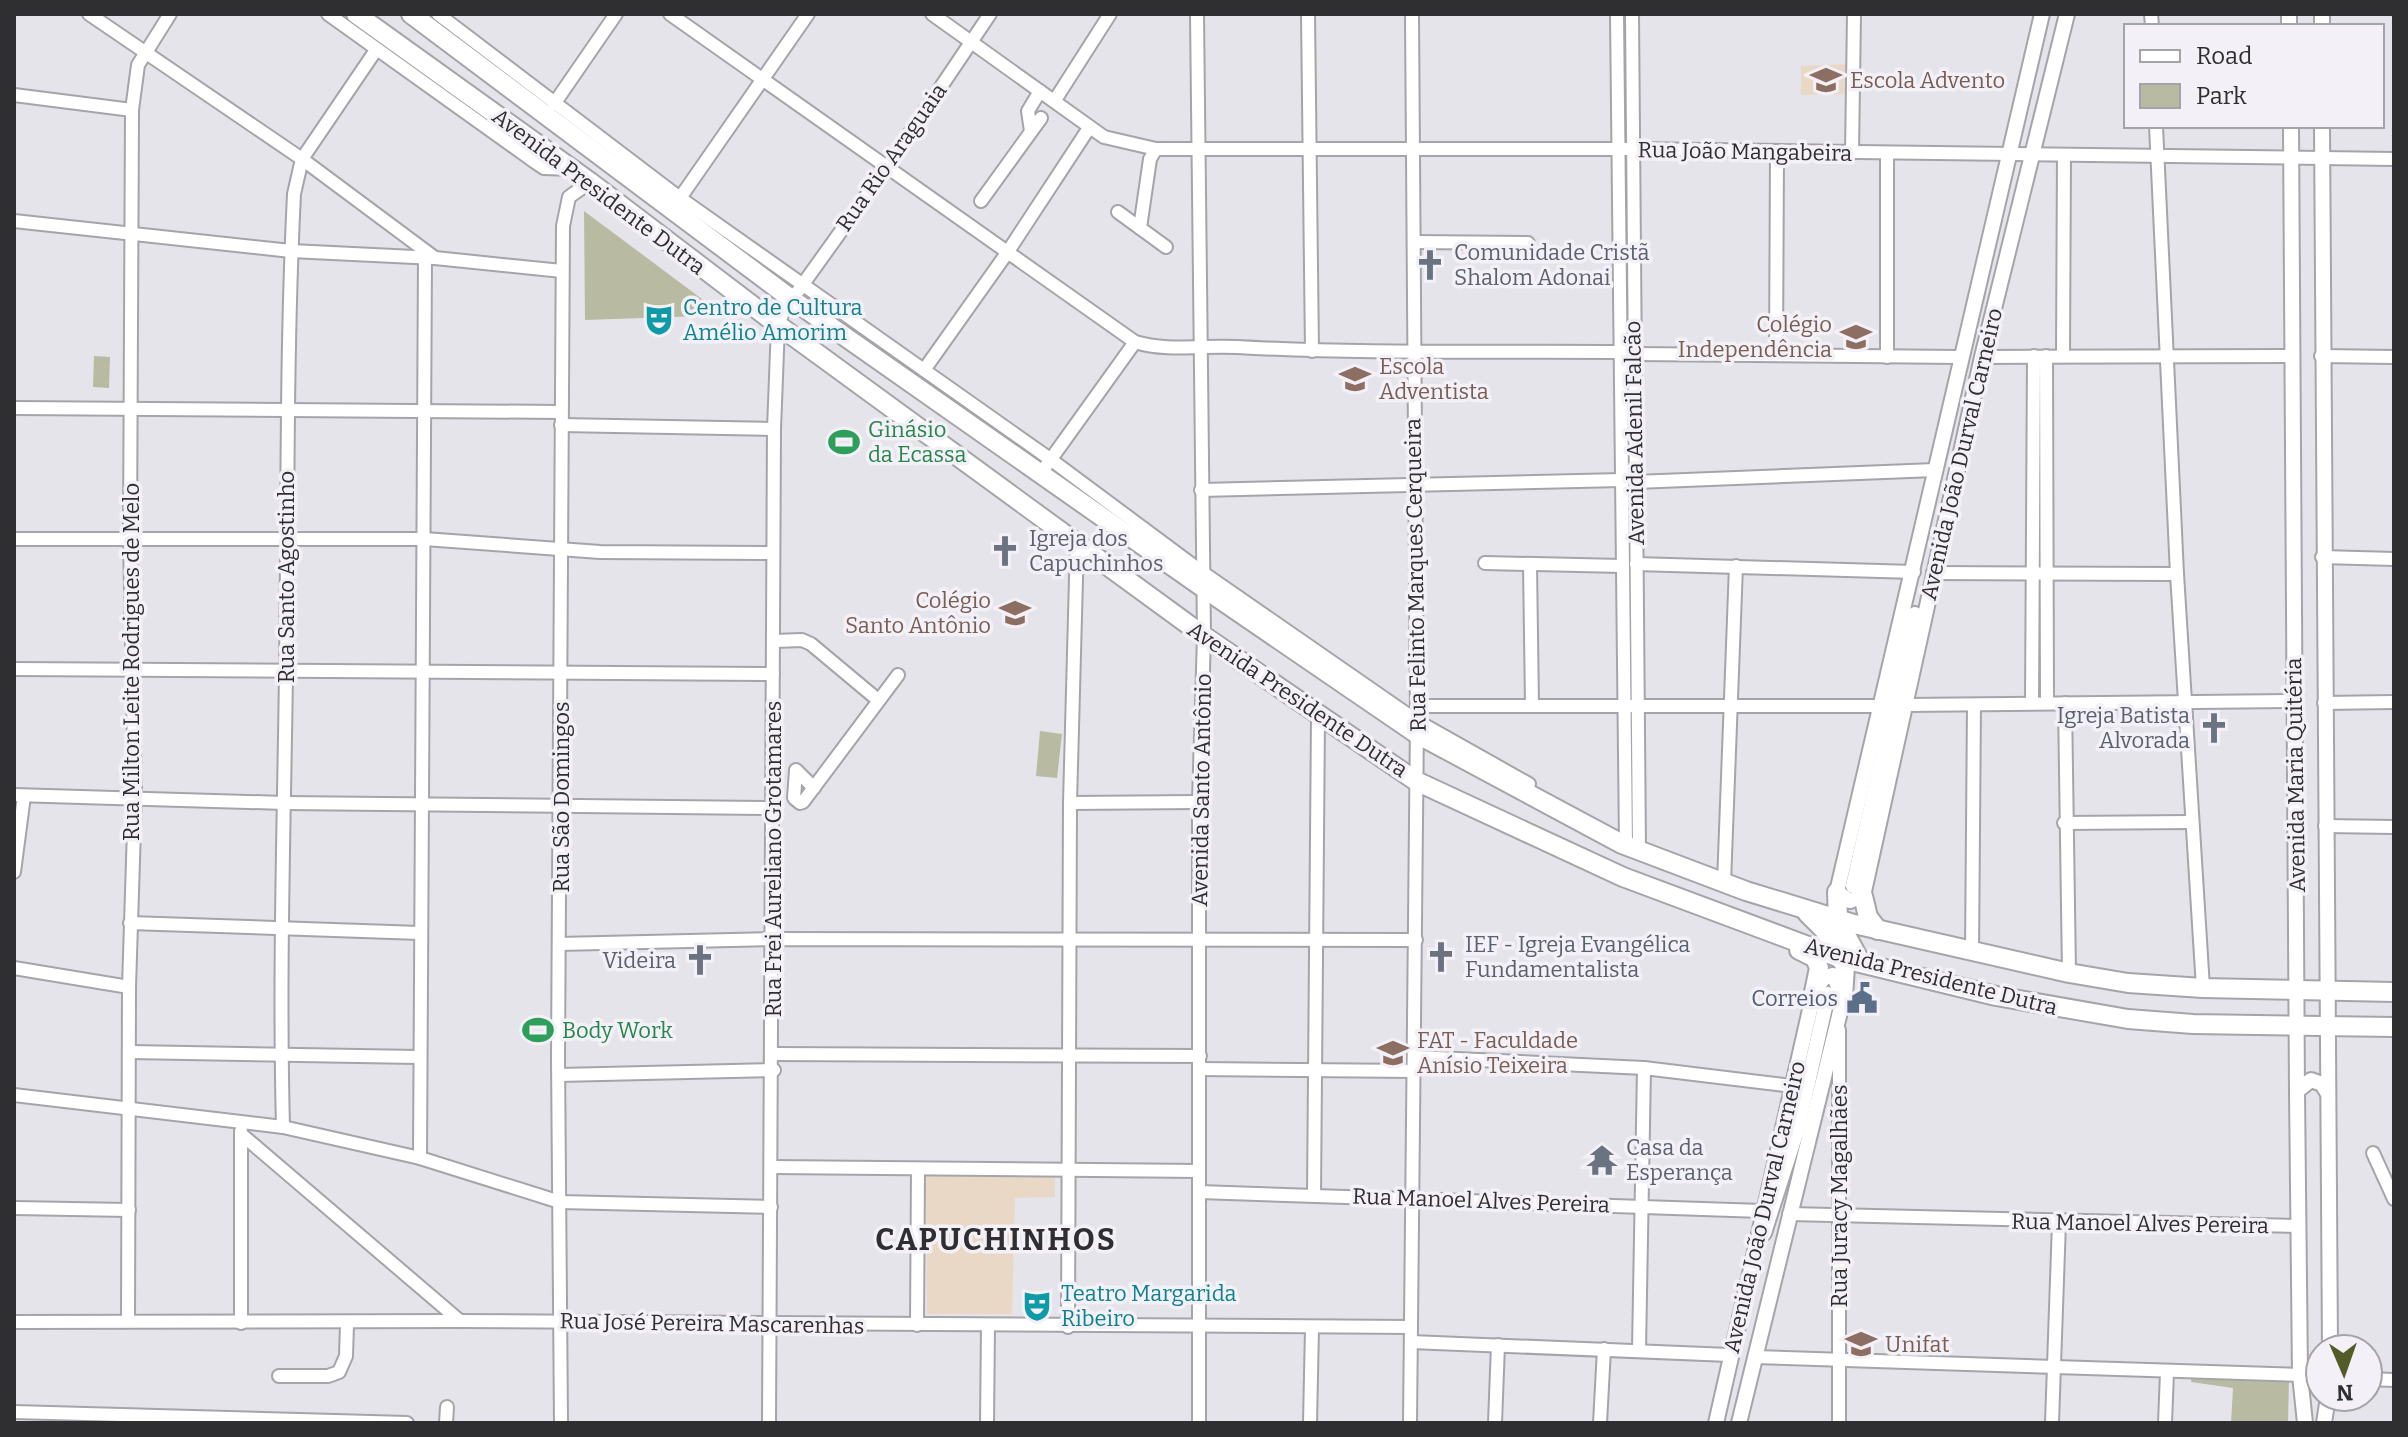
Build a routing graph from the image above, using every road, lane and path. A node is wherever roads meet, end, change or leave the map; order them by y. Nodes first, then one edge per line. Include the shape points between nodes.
1 (89, 14) edge
2 (170, 14) edge
3 (328, 14) edge
4 (356, 14) edge
5 (616, 14) edge
6 (670, 14) edge
7 (808, 14) edge
8 (932, 14) edge
9 (990, 14) edge
10 (1110, 14) edge
11 (1197, 14) edge
12 (1308, 14) edge
13 (1412, 14) edge
14 (1617, 14) edge
15 (1632, 14) edge
16 (1854, 14) edge
17 (2042, 14) edge
18 (2067, 14) edge
19 (424, 16) edge
20 (972, 41) junction
21 (376, 50) junction
22 (144, 51) junction
23 (761, 82) junction
24 (1040, 91) junction
25 (14, 95) edge
26 (469, 95) junction
27 (1055, 100) junction
28 (449, 101) junction
29 (554, 104) junction
30 (132, 110) junction
31 (1041, 118) dead end
32 (1089, 128) junction
33 (2156, 128) edge
34 (2291, 128) edge
35 (2322, 128) edge
36 (571, 131) junction
37 (1031, 131) junction
38 (1156, 149) junction
39 (1199, 149) junction
40 (1309, 149) junction
41 (1414, 149) junction
42 (1618, 149) junction
43 (1633, 149) junction
44 (1777, 152) junction
45 (1852, 153) junction
46 (1887, 153) junction
47 (2009, 155) junction
48 (2032, 155) junction
49 (2064, 155) junction
50 (2157, 156) junction
51 (2291, 158) junction
52 (2321, 158) junction
53 (302, 159) junction
54 (628, 159) junction
55 (2394, 159) edge
56 (887, 167) junction
57 (572, 169) junction
58 (590, 182) junction
59 (680, 198) junction
60 (981, 201) dead end
61 (1118, 212) dead end
62 (14, 221) edge
63 (704, 224) junction
64 (1140, 228) junction
65 (132, 233) junction
66 (1415, 242) junction
67 (1528, 243) dead end
68 (1166, 247) dead end
69 (291, 251) junction
70 (1007, 253) junction
71 (430, 258) junction
72 (562, 271) junction
73 (1626, 281) junction
74 (801, 282) junction
75 (790, 298) junction
76 (778, 325) junction
77 (864, 338) junction
78 (1135, 342) junction
79 (1200, 345) junction
80 (1413, 350) junction
81 (1312, 351) junction
82 (1626, 353) junction
83 (1776, 355) junction
84 (2040, 356) junction
85 (2063, 356) junction
86 (2290, 356) junction
87 (2321, 356) junction
88 (1887, 357) junction
89 (1961, 357) junction
90 (1982, 357) junction
91 (2394, 357) edge
92 (2167, 358) junction
93 (924, 370) junction
94 (14, 408) edge
95 (130, 409) junction
96 (286, 411) junction
97 (424, 411) junction
98 (561, 418) junction
99 (989, 428) junction
100 (774, 429) junction
101 (1046, 466) junction
102 (1935, 470) junction
103 (1628, 481) junction
104 (1414, 486) junction
105 (1201, 490) junction
106 (2033, 518) junction
107 (2049, 519) junction
108 (130, 538) junction
109 (14, 539) edge
110 (424, 539) junction
111 (286, 540) junction
112 (1077, 541) junction
113 (561, 547) junction
114 (773, 553) junction
115 (2322, 557) junction
116 (2394, 559) edge
117 (1485, 563) dead end
118 (1530, 564) junction
119 (1636, 564) junction
120 (1622, 566) junction
121 (1736, 566) junction
122 (1914, 572) junction
123 (2033, 572) junction
124 (1933, 573) junction
125 (2049, 573) junction
126 (2177, 574) junction
127 (1202, 580) junction
128 (1921, 589) junction
129 (1204, 636) junction
130 (774, 641) junction
131 (1629, 654) junction
132 (131, 668) junction
133 (14, 669) edge
134 (286, 669) junction
135 (422, 670) junction
136 (562, 672) junction
137 (773, 674) junction
138 (898, 675) dead end
139 (878, 700) junction
140 (2294, 701) junction
141 (2394, 702) edge
142 (2032, 703) junction
143 (2047, 703) junction
144 (2065, 703) junction
145 (2185, 703) junction
146 (2324, 703) junction
147 (1532, 705) junction
148 (1906, 705) junction
149 (1974, 705) junction
150 (1417, 706) junction
151 (1622, 706) junction
152 (1636, 706) junction
153 (1880, 706) junction
154 (1730, 707) junction
155 (1318, 717) junction
156 (1417, 727) junction
157 (1416, 781) junction
158 (814, 788) dead end
159 (19, 796) edge
160 (135, 797) junction
161 (1199, 802) junction
162 (284, 803) junction
163 (1070, 803) junction
164 (422, 804) junction
165 (562, 806) junction
166 (773, 808) junction
167 (2191, 822) junction
168 (2064, 823) junction
169 (2394, 827) edge
170 (2325, 834) junction
171 (2297, 844) junction
172 (1629, 847) junction
173 (14, 872) edge
174 (1724, 883) junction
175 (1851, 892) junction
176 (1804, 908) junction
177 (1838, 920) junction
178 (130, 923) junction
179 (280, 929) junction
180 (1878, 930) junction
181 (420, 933) junction
182 (1070, 938) junction
183 (773, 939) junction
184 (1200, 940) junction
185 (1416, 940) junction
186 (1318, 941) junction
187 (1788, 941) junction
188 (559, 944) junction
189 (1972, 953) junction
190 (1840, 958) junction
191 (1860, 961) junction
192 (14, 968) edge
193 (1881, 968) junction
194 (2069, 973) junction
195 (129, 987) junction
196 (2203, 988) junction
197 (2297, 992) junction
198 (2327, 992) junction
199 (2394, 992) edge
200 (1828, 994) junction
201 (1839, 1016) junction
202 (2297, 1027) junction
203 (2327, 1027) junction
204 (2394, 1027) edge
205 (130, 1052) junction
206 (773, 1054) junction
207 (282, 1055) junction
208 (1069, 1055) junction
209 (418, 1057) junction
210 (1200, 1062) junction
211 (1415, 1064) junction
212 (1644, 1068) junction
213 (774, 1070) junction
214 (1317, 1071) junction
215 (559, 1075) junction
216 (1792, 1086) junction
217 (2297, 1091) junction
218 (2327, 1092) junction
219 (14, 1095) edge
220 (129, 1110) junction
221 (283, 1127) junction
222 (241, 1129) junction
223 (2373, 1153) dead end
224 (420, 1158) junction
225 (772, 1167) junction
226 (918, 1169) junction
227 (1069, 1170) junction
228 (1199, 1171) junction
229 (1783, 1180) junction
230 (1199, 1192) junction
231 (1314, 1195) junction
232 (1415, 1197) junction
233 (2394, 1199) edge
234 (560, 1202) junction
235 (1641, 1206) junction
236 (771, 1207) junction
237 (14, 1208) edge
238 (129, 1210) junction
239 (1762, 1211) junction
240 (1789, 1214) junction
241 (1839, 1214) junction
242 (2059, 1222) junction
243 (2299, 1226) junction
244 (1753, 1259) junction
245 (1776, 1262) junction
246 (128, 1321) junction
247 (460, 1321) junction
248 (14, 1322) edge
249 (560, 1322) junction
250 (241, 1323) junction
251 (347, 1324) junction
252 (770, 1325) junction
253 (917, 1325) junction
254 (988, 1326) junction
255 (1068, 1327) junction
256 (1411, 1327) junction
257 (1199, 1328) junction
258 (1312, 1328) junction
259 (2330, 1333) edge
260 (1411, 1342) junction
261 (1498, 1345) junction
262 (1604, 1349) junction
263 (1639, 1350) junction
264 (1729, 1355) junction
265 (1755, 1357) junction
266 (1839, 1359) junction
267 (2054, 1369) junction
268 (2167, 1372) junction
269 (279, 1376) dead end
270 (2300, 1376) junction
271 (447, 1407) dead end
272 (14, 1412) edge
273 (115, 1419) edge
274 (407, 1423) edge
275 (446, 1423) edge
276 (561, 1423) edge
277 (769, 1423) edge
278 (987, 1423) edge
279 (1199, 1423) edge
280 (1310, 1423) edge
281 (1410, 1423) edge
282 (1495, 1423) edge
283 (1600, 1423) edge
284 (1716, 1423) edge
285 (1739, 1423) edge
286 (1839, 1423) edge
287 (2052, 1423) edge
288 (2165, 1423) edge
289 (2302, 1423) edge

1 - 22 street
2 - 22 street, Rua Milton Leite Rodrigues de Melo
3 - 21 street
4 - 26 highway, Avenida Presidente Dutra
5 - 29 street
6 - 23 street
7 - 23 street
8 - 20 street, Rua João Mangabeira
9 - 20 street, Rua Rio Araguaia
10 - 27 street
11 - 39 street, Avenida Santo Antônio
12 - 40 street
13 - 41 street, Rua Felinto Marques Cerqueira
14 - 42 street, Avenida Adenil Falcão
15 - 43 street, Avenida Adenil Falcão
16 - 45 street
17 - 47 main road, Avenida João Durval Carneiro
18 - 48 main road, Avenida João Durval Carneiro
19 - 29 street, Avenida Presidente Dutra
19 - 36 highway, Avenida Presidente Dutra
20 - 24 street, Rua João Mangabeira
20 - 56 street, Rua Rio Araguaia
21 - 28 street
21 - 53 street, Rua Santo Agostinho
22 - 30 street, Rua Milton Leite Rodrigues de Melo
22 - 53 street
23 - 56 street
23 - 59 street
24 - 27 street, Rua João Mangabeira
24 - 37 street via 1028,111
25 - 30 street
26 - 28 highway
26 - 57 highway, Avenida Presidente Dutra
27 - 32 street, Rua João Mangabeira
28 - 57 street via 544,168
29 - 54 street, Avenida Presidente Dutra
30 - 65 street, Rua Milton Leite Rodrigues de Melo
31 - 37 street
32 - 38 street, Rua João Mangabeira via 1125,144
32 - 70 street
33 - 50 street
34 - 51 main road, Avenida Maria Quitéria
35 - 52 main road, Avenida Maria Quitéria
36 - 54 highway
36 - 63 highway, Avenida Presidente Dutra
37 - 60 street
38 - 39 street, Rua João Mangabeira
38 - 64 street
39 - 40 street, Rua João Mangabeira
39 - 79 street, Avenida Santo Antônio
40 - 41 street, Rua João Mangabeira
40 - 81 street
41 - 42 street, Rua João Mangabeira
41 - 66 street, Rua Felinto Marques Cerqueira
42 - 43 street, Rua João Mangabeira
42 - 73 street, Avenida Adenil Falcão
43 - 44 street, Rua João Mangabeira
43 - 73 street, Avenida Adenil Falcão
44 - 45 street, Rua João Mangabeira
44 - 83 street
45 - 46 street, Rua João Mangabeira
46 - 47 street, Rua João Mangabeira
46 - 88 street
47 - 48 street, Rua João Mangabeira
47 - 89 main road, Avenida João Durval Carneiro
48 - 49 street, Rua João Mangabeira
48 - 90 main road, Avenida João Durval Carneiro
49 - 50 street, Rua João Mangabeira
49 - 85 street
50 - 51 street, Rua João Mangabeira
50 - 92 street
51 - 52 street, Rua João Mangabeira
51 - 86 main road, Avenida Maria Quitéria
52 - 55 street
52 - 87 main road, Avenida Maria Quitéria
53 - 69 street, Rua Santo Agostinho
53 - 71 street
54 - 59 street, Avenida Presidente Dutra
56 - 70 street
56 - 74 street, Rua Rio Araguaia
57 - 58 highway, Avenida Presidente Dutra
58 - 72 street, Rua São Domingos via 569,197 566,206
58 - 76 highway, Avenida Presidente Dutra
59 - 63 street, Avenida Presidente Dutra
61 - 64 street
62 - 65 street
63 - 74 street, Avenida Presidente Dutra
63 - 75 highway, Avenida Presidente Dutra
64 - 68 street
65 - 69 street
65 - 95 street, Rua Milton Leite Rodrigues de Melo
66 - 67 street
66 - 80 street, Rua Felinto Marques Cerqueira
69 - 71 street
69 - 96 street, Rua Santo Agostinho
70 - 78 street
70 - 93 street
71 - 72 street
71 - 97 street
72 - 98 street, Rua São Domingos
73 - 82 street, Avenida Adenil Falcão
74 - 75 street, Rua Rio Araguaia
74 - 77 street, Avenida Presidente Dutra
75 - 76 street, Rua Frei Aureliano Grotamares
75 - 77 highway, Avenida Presidente Dutra
76 - 100 street, Rua Frei Aureliano Grotamares
76 - 112 highway, Avenida Presidente Dutra
77 - 93 street, Avenida Presidente Dutra
77 - 99 highway, Avenida Presidente Dutra
78 - 79 street via 1170,349
78 - 101 street
79 - 81 street
79 - 105 street, Avenida Santo Antônio
80 - 81 street
80 - 82 street
80 - 104 street, Rua Felinto Marques Cerqueira
82 - 83 street
82 - 103 street, Avenida Adenil Falcão
83 - 88 street
84 - 85 street
84 - 90 street
84 - 106 street
84 - 107 street
85 - 92 street
86 - 92 street
86 - 140 main road, Avenida Maria Quitéria
87 - 91 street
87 - 115 main road, Avenida Maria Quitéria
88 - 89 street
89 - 102 main road, Avenida João Durval Carneiro
90 - 124 main road, Avenida João Durval Carneiro
92 - 126 street
93 - 99 street, Avenida Presidente Dutra
94 - 95 street
95 - 96 street
95 - 108 street, Rua Milton Leite Rodrigues de Melo
96 - 97 street
96 - 111 street, Rua Santo Agostinho
97 - 98 street
97 - 110 street
98 - 100 street
98 - 113 street, Rua São Domingos
99 - 101 highway, Avenida Presidente Dutra
100 - 114 street, Rua Frei Aureliano Grotamares
101 - 127 highway, Avenida Presidente Dutra
102 - 103 street
102 - 122 main road, Avenida João Durval Carneiro
103 - 104 street
103 - 119 street, Avenida Adenil Falcão
103 - 120 street, Avenida Adenil Falcão
104 - 105 street
104 - 150 street, Rua Felinto Marques Cerqueira
105 - 127 street, Avenida Santo Antônio
106 - 107 street
106 - 123 street
107 - 125 street
108 - 109 street
108 - 111 street
108 - 132 street, Rua Milton Leite Rodrigues de Melo
110 - 111 street
110 - 113 street
110 - 135 street
111 - 134 street, Rua Santo Agostinho
112 - 129 highway, Avenida Presidente Dutra
112 - 163 street
113 - 114 street
113 - 136 street, Rua São Domingos
114 - 130 street, Rua Frei Aureliano Grotamares
115 - 116 street
115 - 146 main road, Avenida Maria Quitéria
117 - 118 street
118 - 120 street
118 - 147 street
119 - 121 street
119 - 131 street, Avenida Adenil Falcão
120 - 131 street, Avenida Adenil Falcão
121 - 122 street
121 - 154 street
122 - 128 main road
122 - 153 main road, Avenida João Durval Carneiro
123 - 124 street
123 - 125 street
123 - 142 street
124 - 128 main road
124 - 148 main road, Avenida João Durval Carneiro
125 - 126 street
125 - 143 street
126 - 145 street
127 - 129 street, Avenida Santo Antônio
127 - 156 highway, Avenida Presidente Dutra
128 - 175 main road
129 - 155 highway, Avenida Presidente Dutra
129 - 161 street, Avenida Santo Antônio
130 - 137 street, Rua Frei Aureliano Grotamares
130 - 139 street via 811,644
131 - 151 street, Avenida Adenil Falcão
131 - 152 street, Avenida Adenil Falcão
132 - 133 street
132 - 134 street
132 - 160 street, Rua Milton Leite Rodrigues de Melo
134 - 135 street
134 - 162 street, Rua Santo Agostinho
135 - 136 street
135 - 164 street
136 - 137 street
136 - 165 street, Rua São Domingos
137 - 166 street, Rua Frei Aureliano Grotamares
138 - 139 street
139 - 158 street
140 - 145 street
140 - 171 main road, Avenida Maria Quitéria
141 - 146 street
142 - 143 street
142 - 149 street
143 - 144 street
144 - 145 street
144 - 168 street
145 - 167 street
146 - 170 main road, Avenida Maria Quitéria
147 - 150 street
147 - 151 street
148 - 149 street
148 - 175 main road, Avenida João Durval Carneiro
149 - 189 street
150 - 156 street, Rua Felinto Marques Cerqueira
151 - 152 street
151 - 172 street, Avenida Adenil Falcão
152 - 154 street
152 - 172 street, Avenida Adenil Falcão
153 - 154 street
153 - 175 main road, Avenida João Durval Carneiro
154 - 174 street
155 - 157 highway, Avenida Presidente Dutra
155 - 186 street
156 - 157 street, Rua Felinto Marques Cerqueira
156 - 172 highway, Avenida Presidente Dutra
157 - 185 street, Rua Felinto Marques Cerqueira
157 - 187 highway, Avenida Presidente Dutra via 1623,877
159 - 160 street
159 - 173 street
160 - 162 street
160 - 178 street, Rua Milton Leite Rodrigues de Melo
161 - 163 street
161 - 184 street, Avenida Santo Antônio
162 - 164 street
162 - 179 street, Rua Santo Agostinho
163 - 182 street
164 - 165 street
164 - 181 street
165 - 166 street
165 - 188 street, Rua São Domingos
166 - 183 street, Rua Frei Aureliano Grotamares
167 - 168 street
167 - 196 street
168 - 194 street
169 - 170 street
170 - 171 main road via 2311,847
170 - 198 main road, Avenida Maria Quitéria
171 - 197 main road, Avenida Maria Quitéria
172 - 174 highway, Avenida Presidente Dutra
174 - 176 highway, Avenida Presidente Dutra
175 - 176 highway
175 - 177 highway
175 - 180 highway
176 - 177 highway, Avenida Presidente Dutra
176 - 190 highway
177 - 180 highway, Avenida Presidente Dutra
177 - 191 highway
178 - 179 street
178 - 195 street, Rua Milton Leite Rodrigues de Melo
179 - 181 street
179 - 207 street, Rua Santo Agostinho
180 - 189 highway, Avenida Presidente Dutra
181 - 209 street
182 - 183 street
182 - 184 street
182 - 208 street
183 - 188 street
183 - 206 street, Rua Frei Aureliano Grotamares
184 - 186 street
184 - 210 street, Avenida Santo Antônio
185 - 186 street
185 - 211 street, Rua Felinto Marques Cerqueira
186 - 214 street
187 - 190 highway, Avenida Presidente Dutra
187 - 200 highway via 1815,958
188 - 215 street, Rua São Domingos
189 - 194 highway, Avenida Presidente Dutra
190 - 191 highway, Avenida Presidente Dutra
190 - 200 highway via 1846,972
191 - 193 highway, Avenida Presidente Dutra
192 - 195 street
193 - 200 highway
193 - 202 highway, Avenida Presidente Dutra via 1996,996 2128,1019
194 - 196 highway, Avenida Presidente Dutra
195 - 205 street, Rua Milton Leite Rodrigues de Melo
196 - 197 highway, Avenida Presidente Dutra
197 - 198 highway, Avenida Presidente Dutra
197 - 202 main road, Avenida Maria Quitéria
198 - 199 highway, Avenida Presidente Dutra
198 - 203 main road, Avenida Maria Quitéria
200 - 201 main road, Avenida João Durval Carneiro
200 - 216 main road, Avenida João Durval Carneiro
200 - 229 main road
201 - 240 main road, Avenida João Durval Carneiro
201 - 241 street, Rua Juracy Magalhães
202 - 203 highway, Avenida Presidente Dutra
202 - 217 main road, Avenida Maria Quitéria
203 - 204 highway, Avenida Presidente Dutra
203 - 218 main road, Avenida Maria Quitéria
205 - 207 street
205 - 220 street, Rua Milton Leite Rodrigues de Melo
206 - 208 street
206 - 213 street, Rua Frei Aureliano Grotamares
207 - 209 street
207 - 221 street, Rua Santo Agostinho
208 - 210 street
208 - 227 street
209 - 224 street
210 - 214 street
210 - 228 street, Avenida Santo Antônio
211 - 212 street
211 - 214 street
211 - 232 street, Rua Felinto Marques Cerqueira
212 - 216 street
212 - 235 street
213 - 215 street
213 - 225 street, Rua Frei Aureliano Grotamares
214 - 231 street
215 - 234 street, Rua São Domingos
216 - 239 main road, Avenida João Durval Carneiro
217 - 218 main road via 2311,1080
217 - 243 main road, Avenida Maria Quitéria
218 - 259 main road, Avenida Maria Quitéria
219 - 220 street
220 - 222 street
220 - 238 street, Rua Milton Leite Rodrigues de Melo
221 - 222 street
221 - 224 street
222 - 247 street
222 - 250 street
223 - 233 street
224 - 234 street
225 - 226 street
225 - 236 street, Rua Frei Aureliano Grotamares
226 - 227 street
226 - 253 street
227 - 228 street
227 - 255 street
228 - 230 street, Avenida Santo Antônio
229 - 244 main road
229 - 245 main road
230 - 231 street, Rua Manoel Alves Pereira
230 - 257 street, Avenida Santo Antônio
231 - 232 street, Rua Manoel Alves Pereira
232 - 235 street, Rua Manoel Alves Pereira
232 - 256 street, Rua Felinto Marques Cerqueira
234 - 236 street
234 - 249 street, Rua São Domingos
235 - 239 street, Rua Manoel Alves Pereira
235 - 263 street
236 - 252 street, Rua Frei Aureliano Grotamares
237 - 238 street
238 - 246 street, Rua Milton Leite Rodrigues de Melo
239 - 244 main road, Avenida João Durval Carneiro
240 - 241 street, Rua Manoel Alves Pereira
240 - 245 main road, Avenida João Durval Carneiro
241 - 242 street, Rua Manoel Alves Pereira
241 - 266 street, Rua Juracy Magalhães
242 - 243 street, Rua Manoel Alves Pereira
242 - 267 street
243 - 270 main road, Avenida Maria Quitéria
244 - 264 main road, Avenida João Durval Carneiro
245 - 265 main road, Avenida João Durval Carneiro
246 - 248 street, Rua José Pereira Mascarenhas
246 - 250 street, Rua José Pereira Mascarenhas
247 - 249 street, Rua José Pereira Mascarenhas
247 - 251 street, Rua José Pereira Mascarenhas
249 - 252 street, Rua José Pereira Mascarenhas
249 - 276 street, Rua São Domingos
250 - 251 street, Rua José Pereira Mascarenhas
251 - 269 street via 346,1356 339,1372
252 - 253 street, Rua José Pereira Mascarenhas
252 - 277 street, Rua Frei Aureliano Grotamares
253 - 254 street, Rua José Pereira Mascarenhas
254 - 255 street, Rua José Pereira Mascarenhas
254 - 278 street
255 - 257 street, Rua José Pereira Mascarenhas
256 - 258 street, Rua José Pereira Mascarenhas
256 - 260 street, Rua Felinto Marques Cerqueira
257 - 258 street, Rua José Pereira Mascarenhas
257 - 279 street, Avenida Santo Antônio
258 - 280 street
260 - 261 street
260 - 281 street, Rua Felinto Marques Cerqueira
261 - 262 street
261 - 282 street
262 - 263 street
262 - 283 street
263 - 264 street
264 - 284 main road, Avenida João Durval Carneiro
265 - 266 street
265 - 285 main road, Avenida João Durval Carneiro
266 - 267 street
266 - 286 street, Rua Juracy Magalhães
267 - 268 street
267 - 287 street
268 - 270 street
268 - 288 street
270 - 289 main road, Avenida Maria Quitéria
271 - 275 street
272 - 273 street
273 - 274 street

